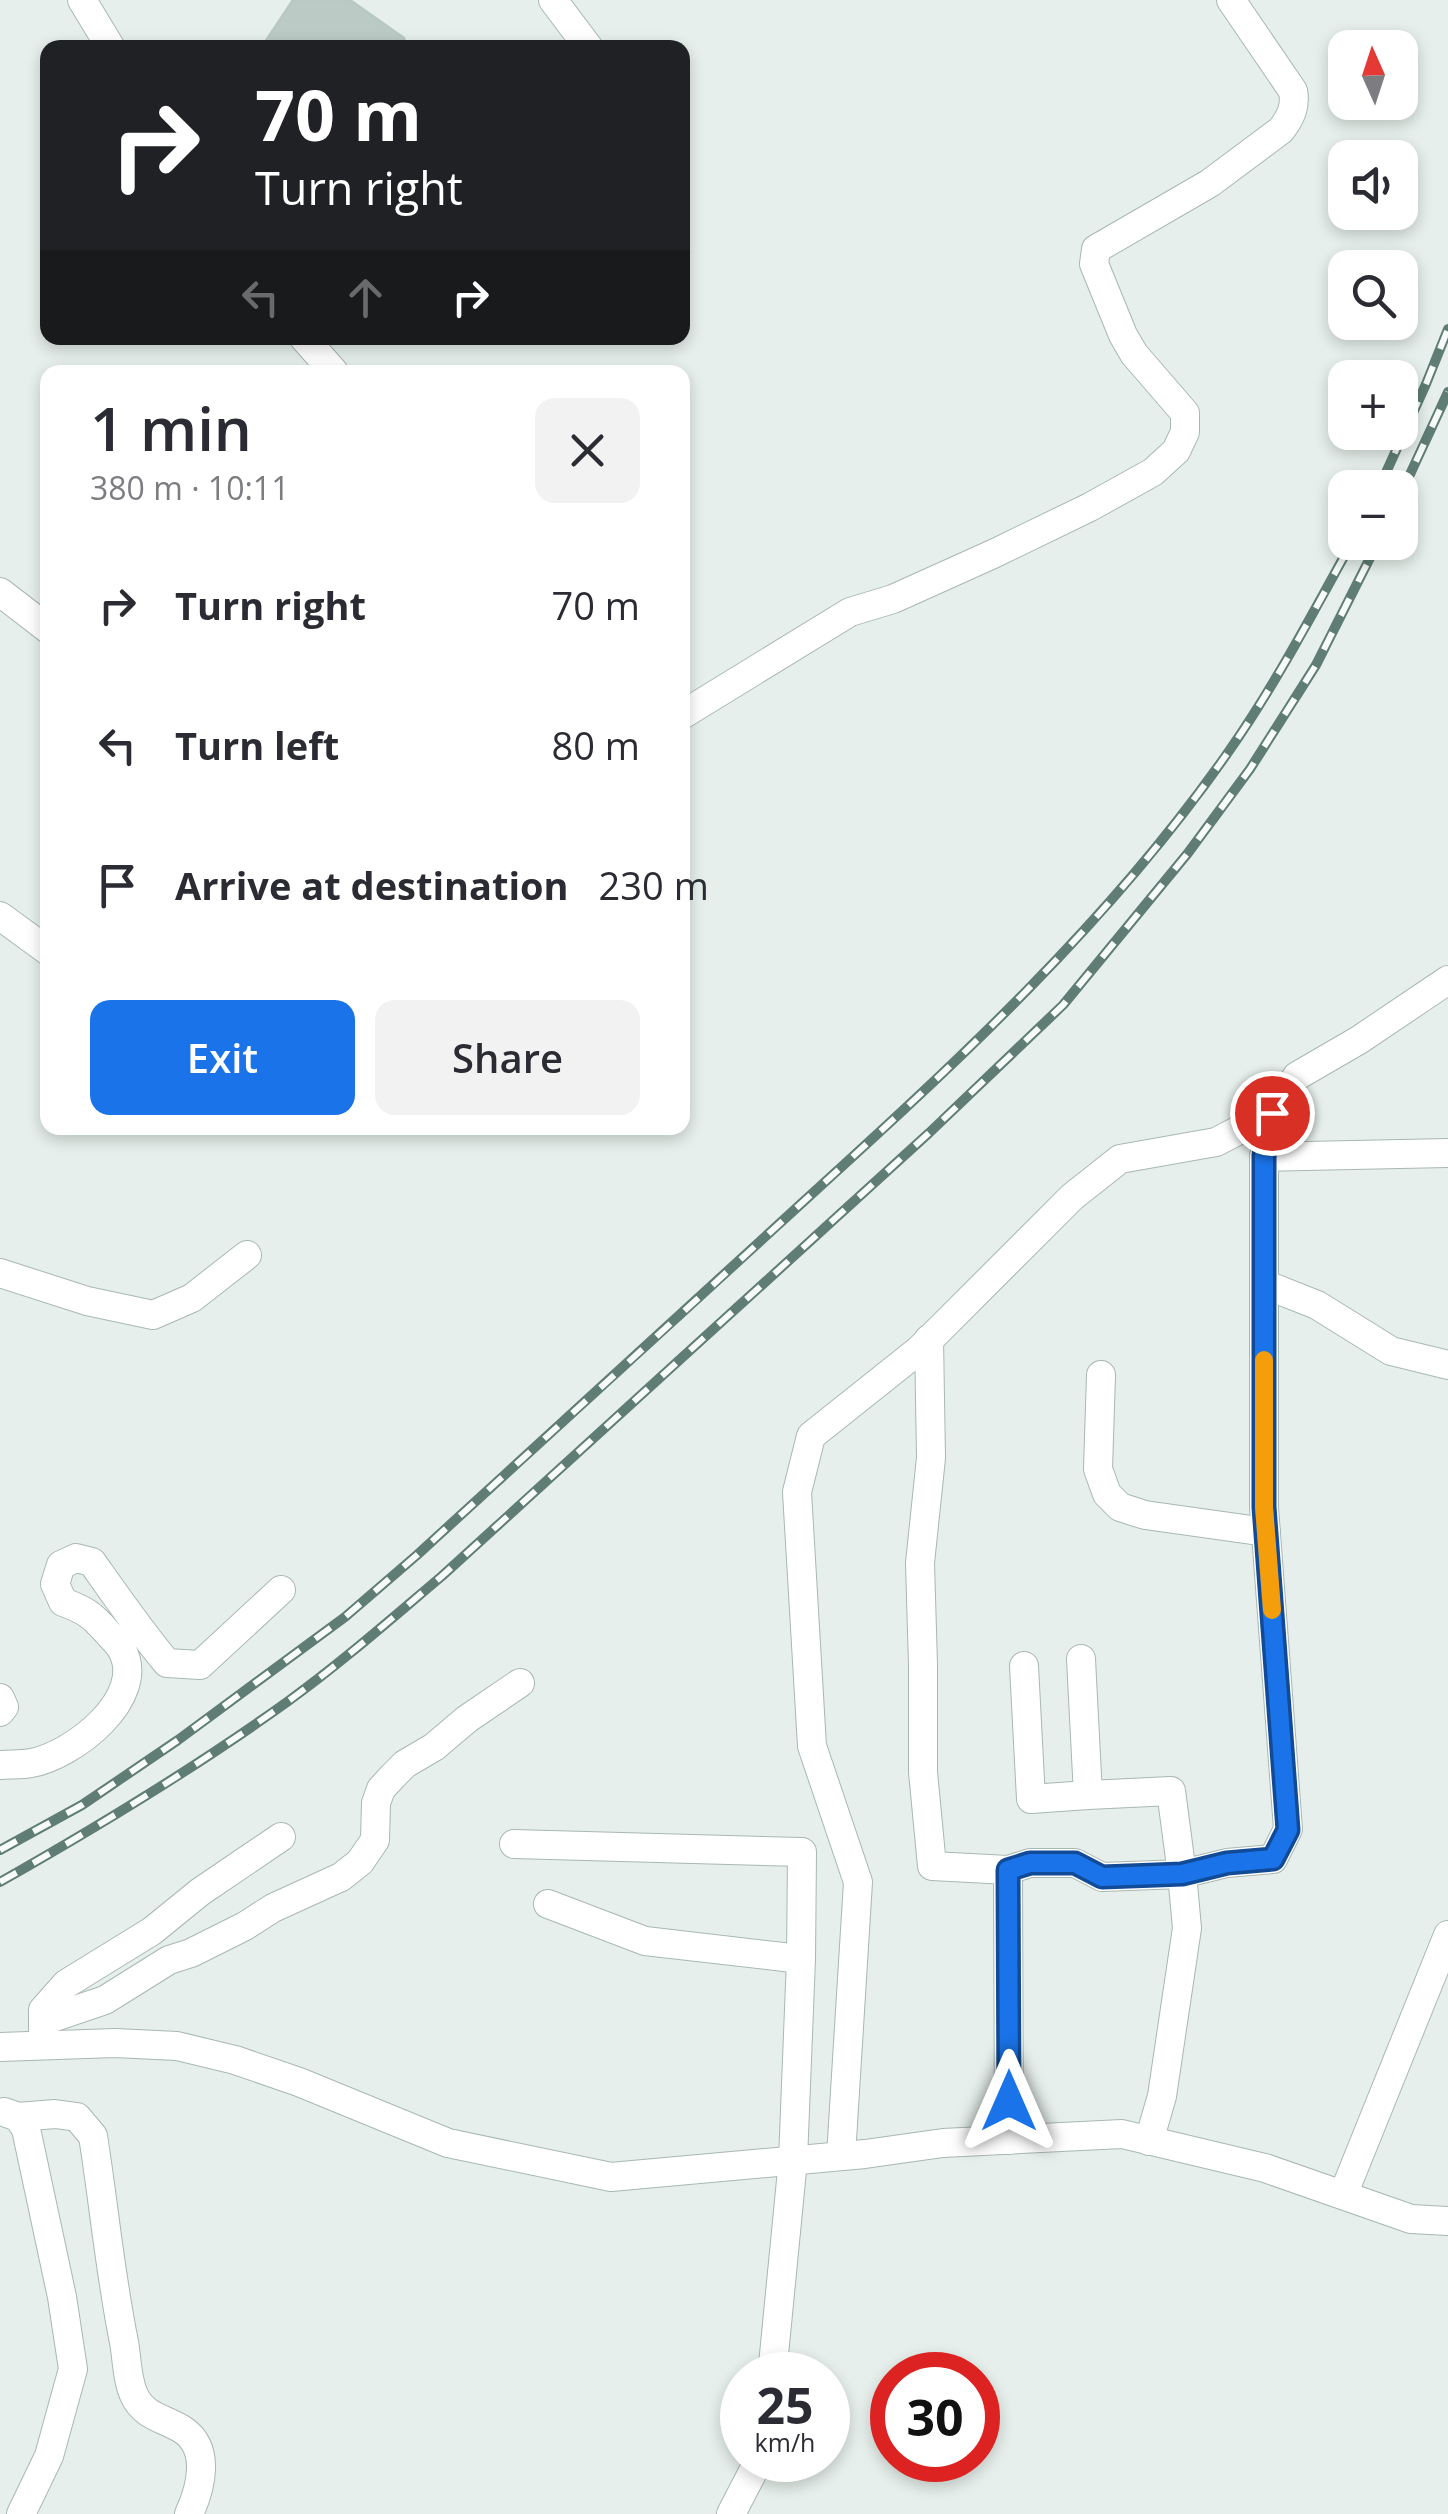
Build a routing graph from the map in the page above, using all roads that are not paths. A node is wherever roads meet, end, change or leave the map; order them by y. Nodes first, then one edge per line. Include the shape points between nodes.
1 (82, 0) edge
2 (553, 0) edge
3 (1230, 0) edge
4 (106, 40) edge
5 (584, 40) edge
6 (310, 345) edge
7 (328, 365) edge
8 (0, 592) edge
9 (40, 624) edge
10 (690, 710) edge
11 (0, 916) edge
12 (40, 946) edge
13 (1448, 980) edge
14 (1272, 1113) junction
15 (1448, 1153) edge
16 (1264, 1156) junction
17 (247, 1256) dead end
18 (0, 1273) edge
19 (1264, 1284) junction
20 (930, 1339) junction
21 (1448, 1365) edge
22 (1101, 1375) dead end
23 (1266, 1532) junction
24 (281, 1590) dead end
25 (1081, 1658) dead end
26 (1024, 1666) dead end
27 (520, 1683) dead end
28 (0, 1698) edge
29 (0, 1712) edge
30 (0, 1765) edge
31 (1088, 1795) junction
32 (281, 1837) dead end
33 (514, 1844) dead end
34 (1008, 1870) junction
35 (1182, 1874) junction
36 (548, 1904) dead end
37 (1448, 1935) edge
38 (801, 1958) junction
39 (40, 2033) junction
40 (0, 2047) edge
41 (9, 2114) edge
42 (1010, 2140) junction
43 (1150, 2140) junction
44 (841, 2156) junction
45 (793, 2160) junction
46 (1343, 2195) junction
47 (1448, 2221) edge
48 (774, 2352) edge
49 (747, 2482) edge
50 (21, 2514) edge
51 (189, 2514) edge
52 (732, 2514) edge

1 - 4 street
2 - 5 street
3 - 10 street via 1293,91 1289,119 1210,182 1096,250 1094,264 1134,354 1184,413 1176,451 1090,507 850,612
6 - 7 street
8 - 9 street
11 - 12 street
13 - 14 street via 1297,1076
14 - 16 street
14 - 20 street via 1216,1142 1120,1159 1072,1197
15 - 16 street
16 - 19 street
17 - 18 street via 192,1298 154,1315
19 - 21 street via 1391,1350
19 - 23 street
20 - 34 street via 931,1458 920,1563 923,1772 932,1866
20 - 44 street via 811,1436 797,1492 812,1746 858,1882
22 - 23 street via 1098,1469 1120,1507
23 - 35 street via 1288,1830 1273,1859
24 - 30 street via 200,1664 181,1666 168,1663 141,1633 92,1562 76,1558 61,1565 55,1584 63,1602 90,1613 123,1650 122,1696 106,1720 59,1754
25 - 31 street
26 - 31 street via 1031,1799
27 - 39 street via 393,1776 376,1803 375,1840 340,1877 169,1960
28 - 29 street
31 - 35 street via 1170,1791
32 - 39 street via 66,1984 43,2010
33 - 38 street via 802,1852
34 - 35 street via 1075,1863 1102,1877
34 - 42 street
35 - 43 street via 1187,1928
36 - 38 street via 645,1941
37 - 46 street
38 - 45 street
39 - 40 street
39 - 45 street via 177,2046 235,2060 448,2142 611,2177
41 - 50 street via 26,2130 73,2369 49,2456
41 - 51 street via 77,2117 93,2136 132,2391 141,2407 194,2441 202,2457
42 - 43 street via 1122,2134
42 - 44 street
43 - 46 street
44 - 45 street
45 - 48 street
46 - 47 street via 1411,2219
49 - 52 street

